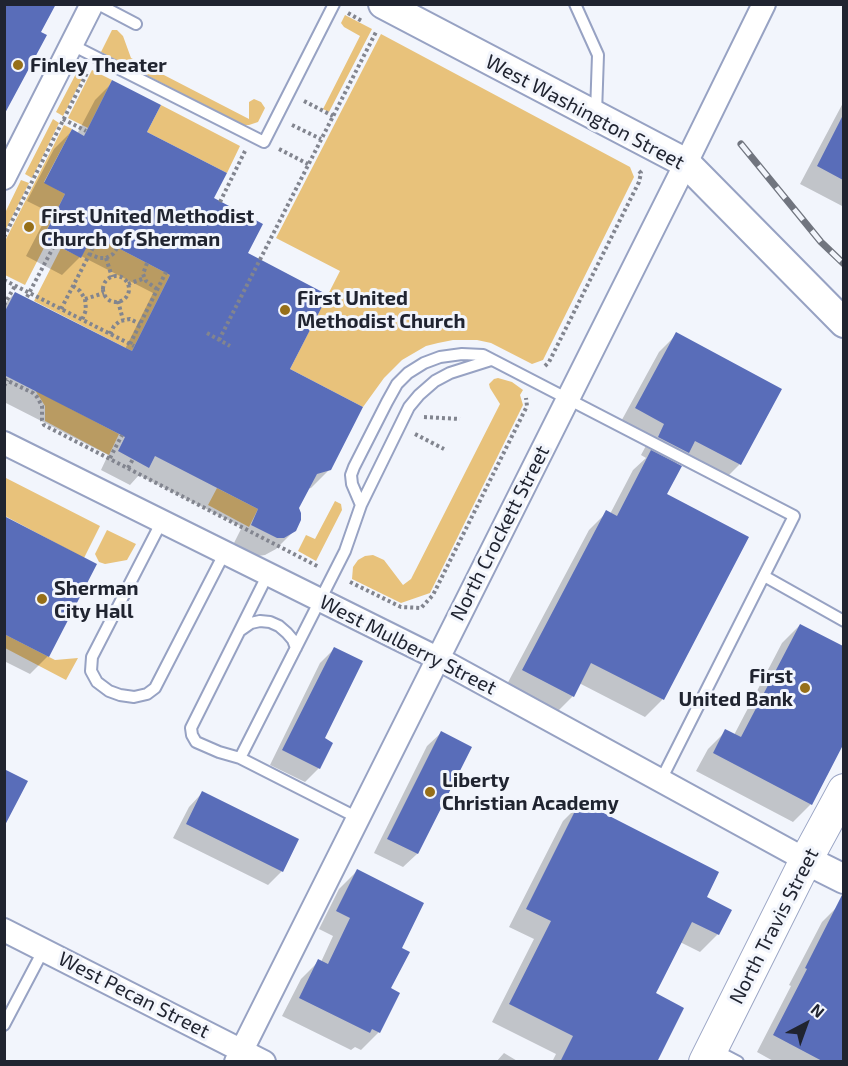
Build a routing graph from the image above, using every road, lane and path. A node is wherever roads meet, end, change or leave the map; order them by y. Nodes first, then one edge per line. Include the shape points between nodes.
1 (92, 4) edge
2 (98, 4) edge
3 (574, 4) edge
4 (764, 4) edge
5 (334, 5) edge
6 (376, 19) edge
7 (136, 24) dead end
8 (72, 45) junction
9 (96, 56) junction
10 (287, 97) junction
11 (333, 116) junction
12 (596, 116) junction
13 (276, 117) junction
14 (13, 138) edge
15 (321, 140) junction
16 (248, 146) dead end
17 (686, 163) junction
18 (633, 165) dead end
19 (4, 178) edge
20 (220, 201) dead end
21 (4, 237) edge
22 (98, 238) dead end
23 (55, 244) dead end
24 (117, 248) dead end
25 (89, 254) junction
26 (106, 258) junction
27 (147, 263) dead end
28 (166, 272) dead end
29 (112, 277) junction
30 (145, 278) junction
31 (4, 280) edge
32 (128, 284) junction
33 (15, 285) junction
34 (73, 286) junction
35 (157, 289) junction
36 (104, 293) junction
37 (28, 295) junction
38 (85, 299) junction
39 (118, 301) junction
40 (5, 303) edge
41 (61, 309) junction
42 (82, 320) junction
43 (123, 320) junction
44 (843, 323) edge
45 (140, 324) junction
46 (207, 333) dead end
47 (110, 334) junction
48 (219, 340) junction
49 (231, 346) dead end
50 (491, 360) junction
51 (6, 379) edge
52 (534, 382) junction
53 (4, 386) edge
54 (567, 399) junction
55 (417, 417) dead end
56 (460, 419) dead end
57 (122, 435) dead end
58 (4, 442) edge
59 (110, 459) junction
60 (133, 459) dead end
61 (128, 468) junction
62 (361, 505) junction
63 (162, 521) junction
64 (225, 552) junction
65 (268, 574) junction
66 (333, 574) junction
67 (764, 576) junction
68 (321, 600) junction
69 (843, 621) edge
70 (240, 630) junction
71 (296, 648) junction
72 (437, 658) junction
73 (240, 758) junction
74 (661, 780) junction
75 (843, 790) edge
76 (358, 818) junction
77 (806, 860) junction
78 (843, 879) edge
79 (4, 930) edge
80 (44, 949) junction
81 (4, 1025) edge
82 (239, 1056) edge
83 (718, 1057) edge
84 (264, 1062) edge

1 - 8 street
2 - 7 lane
3 - 12 lane via 598,55
4 - 17 street, North Crockett Street
5 - 6 path
5 - 10 lane
6 - 11 path
6 - 12 street, West Washington Street
8 - 9 lane
8 - 14 street
9 - 13 lane via 264,142
9 - 21 path
10 - 11 path
10 - 13 lane
11 - 15 path
12 - 17 street, West Washington Street
13 - 15 path
14 - 19 street
15 - 48 path
16 - 20 path
17 - 44 street, West Washington Street
17 - 54 street, North Crockett Street
18 - 52 path via 641,173 639,182 549,362
22 - 25 path
23 - 37 path
24 - 26 path
25 - 26 path
25 - 34 path
26 - 29 path
27 - 30 path
28 - 35 path
29 - 32 path via 121,277
29 - 36 path via 104,283
30 - 32 path
30 - 35 path
31 - 33 path
32 - 39 path via 128,292
33 - 37 path
33 - 40 path
34 - 38 path
34 - 41 path
35 - 45 path
36 - 38 path
36 - 39 path via 110,301
37 - 41 path
38 - 42 path
39 - 43 path
41 - 42 path
42 - 47 path
43 - 45 path
43 - 47 path
45 - 47 path via 132,345
46 - 48 path
48 - 49 path
50 - 52 lane
50 - 62 lane via 450,373 419,395 409,407
50 - 62 lane via 483,355 440,357 424,363 398,384 351,475
51 - 53 path
51 - 59 path via 37,397 44,425
52 - 54 lane
52 - 66 path via 526,396 527,406 433,595 422,608 401,607
54 - 67 lane via 794,516
54 - 72 street, North Crockett Street
55 - 56 path
57 - 59 path
58 - 63 street, West Mulberry Street
59 - 61 path
60 - 61 path
61 - 66 path
62 - 66 lane
63 - 64 street, West Mulberry Street
63 - 64 lane via 92,657 91,671 109,691 134,697 155,688
64 - 65 street, West Mulberry Street
65 - 68 street, West Mulberry Street
65 - 70 lane
66 - 68 lane
67 - 69 lane
67 - 74 lane
68 - 71 lane
68 - 72 street, West Mulberry Street
70 - 71 lane via 251,623 270,622 287,633
70 - 73 lane via 191,728 196,742
71 - 73 lane
72 - 74 street, West Mulberry Street
72 - 76 street, North Crockett Street
73 - 76 lane
74 - 77 street, West Mulberry Street
75 - 77 main road, North Travis Street
76 - 82 street, North Crockett Street
77 - 78 street
77 - 83 main road, North Travis Street
79 - 80 street, West Pecan Street
80 - 81 lane
80 - 82 street, West Pecan Street
82 - 84 street, West Pecan Street

